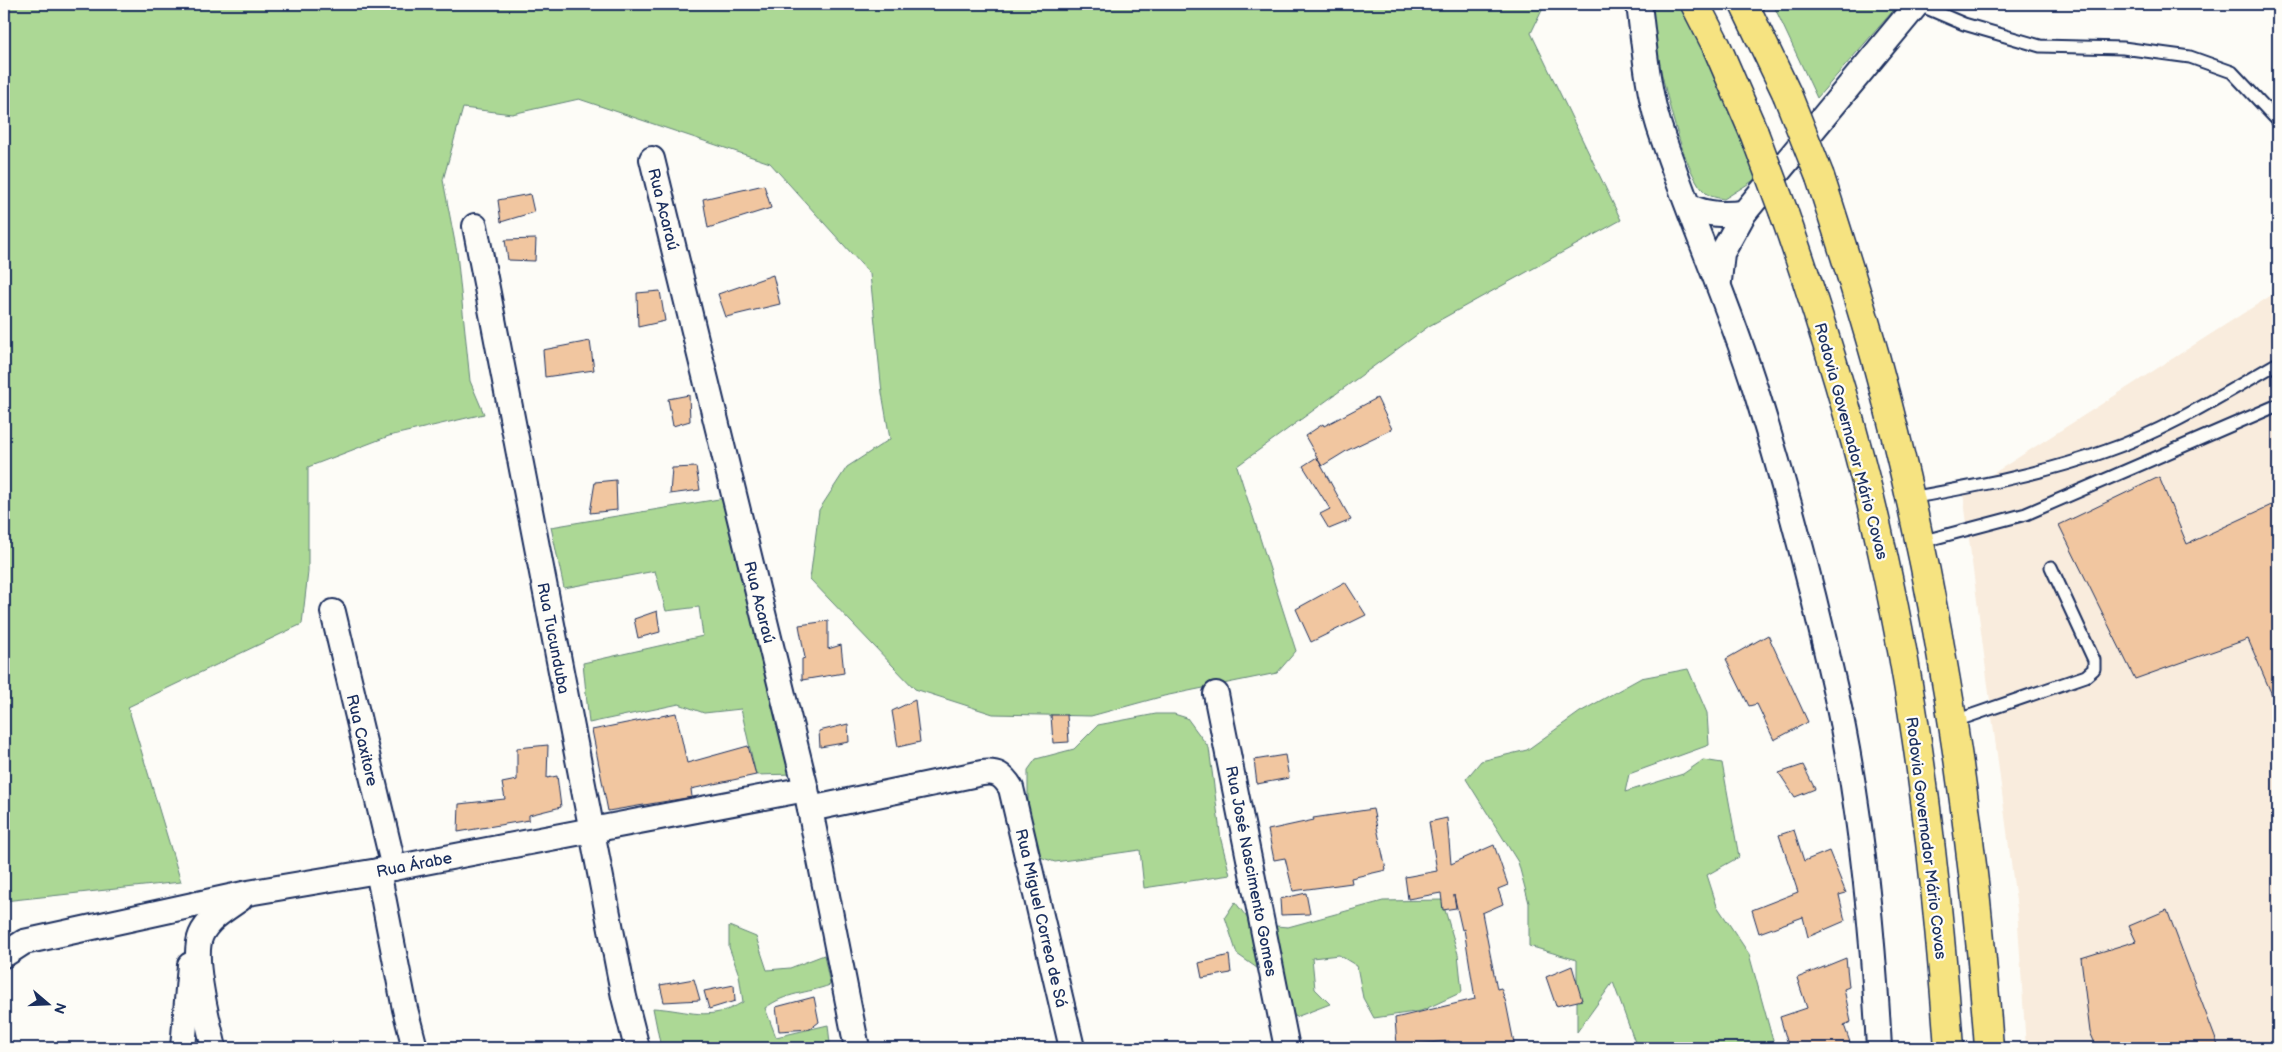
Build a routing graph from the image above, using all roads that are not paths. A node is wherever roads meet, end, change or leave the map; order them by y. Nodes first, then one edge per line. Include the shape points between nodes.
1 (1639, 4) edge
2 (1695, 4) edge
3 (1744, 4) edge
4 (1917, 4) edge
5 (2278, 121) edge
6 (652, 159) dead end
7 (1690, 207) junction
8 (1744, 213) junction
9 (475, 226) dead end
10 (1719, 286) junction
11 (2278, 363) edge
12 (2278, 405) edge
13 (1910, 498) junction
14 (1920, 542) junction
15 (2051, 567) dead end
16 (332, 612) dead end
17 (1216, 694) dead end
18 (1952, 722) junction
19 (1011, 788) joint
20 (808, 799) junction
21 (592, 830) junction
22 (386, 869) junction
23 (248, 893) junction
24 (198, 945) junction
25 (4, 955) edge
26 (1988, 1035) edge
27 (183, 1048) edge
28 (214, 1048) edge
29 (415, 1048) edge
30 (637, 1048) edge
31 (857, 1048) edge
32 (1072, 1048) edge
33 (1287, 1048) edge
34 (1879, 1048) edge
35 (1949, 1048) edge
36 (1996, 1048) edge

1 - 7 street via 1658,124
2 - 35 highway, Rodovia Governador Mário Covas, bridge via 1754,133 1784,213 1835,364 1884,556 1920,761 1940,925
3 - 13 highway, bridge via 1787,94 1820,177 1875,356
4 - 5 lane via 1964,24 2040,46 2122,48 2190,57 2232,72
4 - 8 street
6 - 20 street, Rua Acaraú
7 - 8 street via 1720,216
7 - 10 street
8 - 10 street via 1722,253
9 - 21 street, Rua Tucunduba
10 - 34 street via 1757,394 1835,690 1866,894
11 - 13 lane via 2175,422 2106,452 2006,480
12 - 14 lane via 2026,514
13 - 14 highway
14 - 18 highway
15 - 18 lane via 2094,660 2094,669 2086,676
16 - 22 street, Rua Caxitore
17 - 33 street, Rua José Nascimento Gomes
18 - 26 highway via 1980,923
19 - 20 street, Rua Árabe via 1000,774 982,773
19 - 32 street, Rua Miguel Correa de Sá
20 - 21 street, Rua Árabe
20 - 31 street, Rua Acaraú
21 - 22 street, Rua Árabe
21 - 30 street, Rua Tucunduba
22 - 23 street, Rua Árabe
22 - 29 street, Rua Caxitore via 405,1009
23 - 24 street via 208,924
23 - 25 street, Rua Árabe via 24,942
24 - 27 street via 190,963
24 - 28 street via 200,978
26 - 36 street

